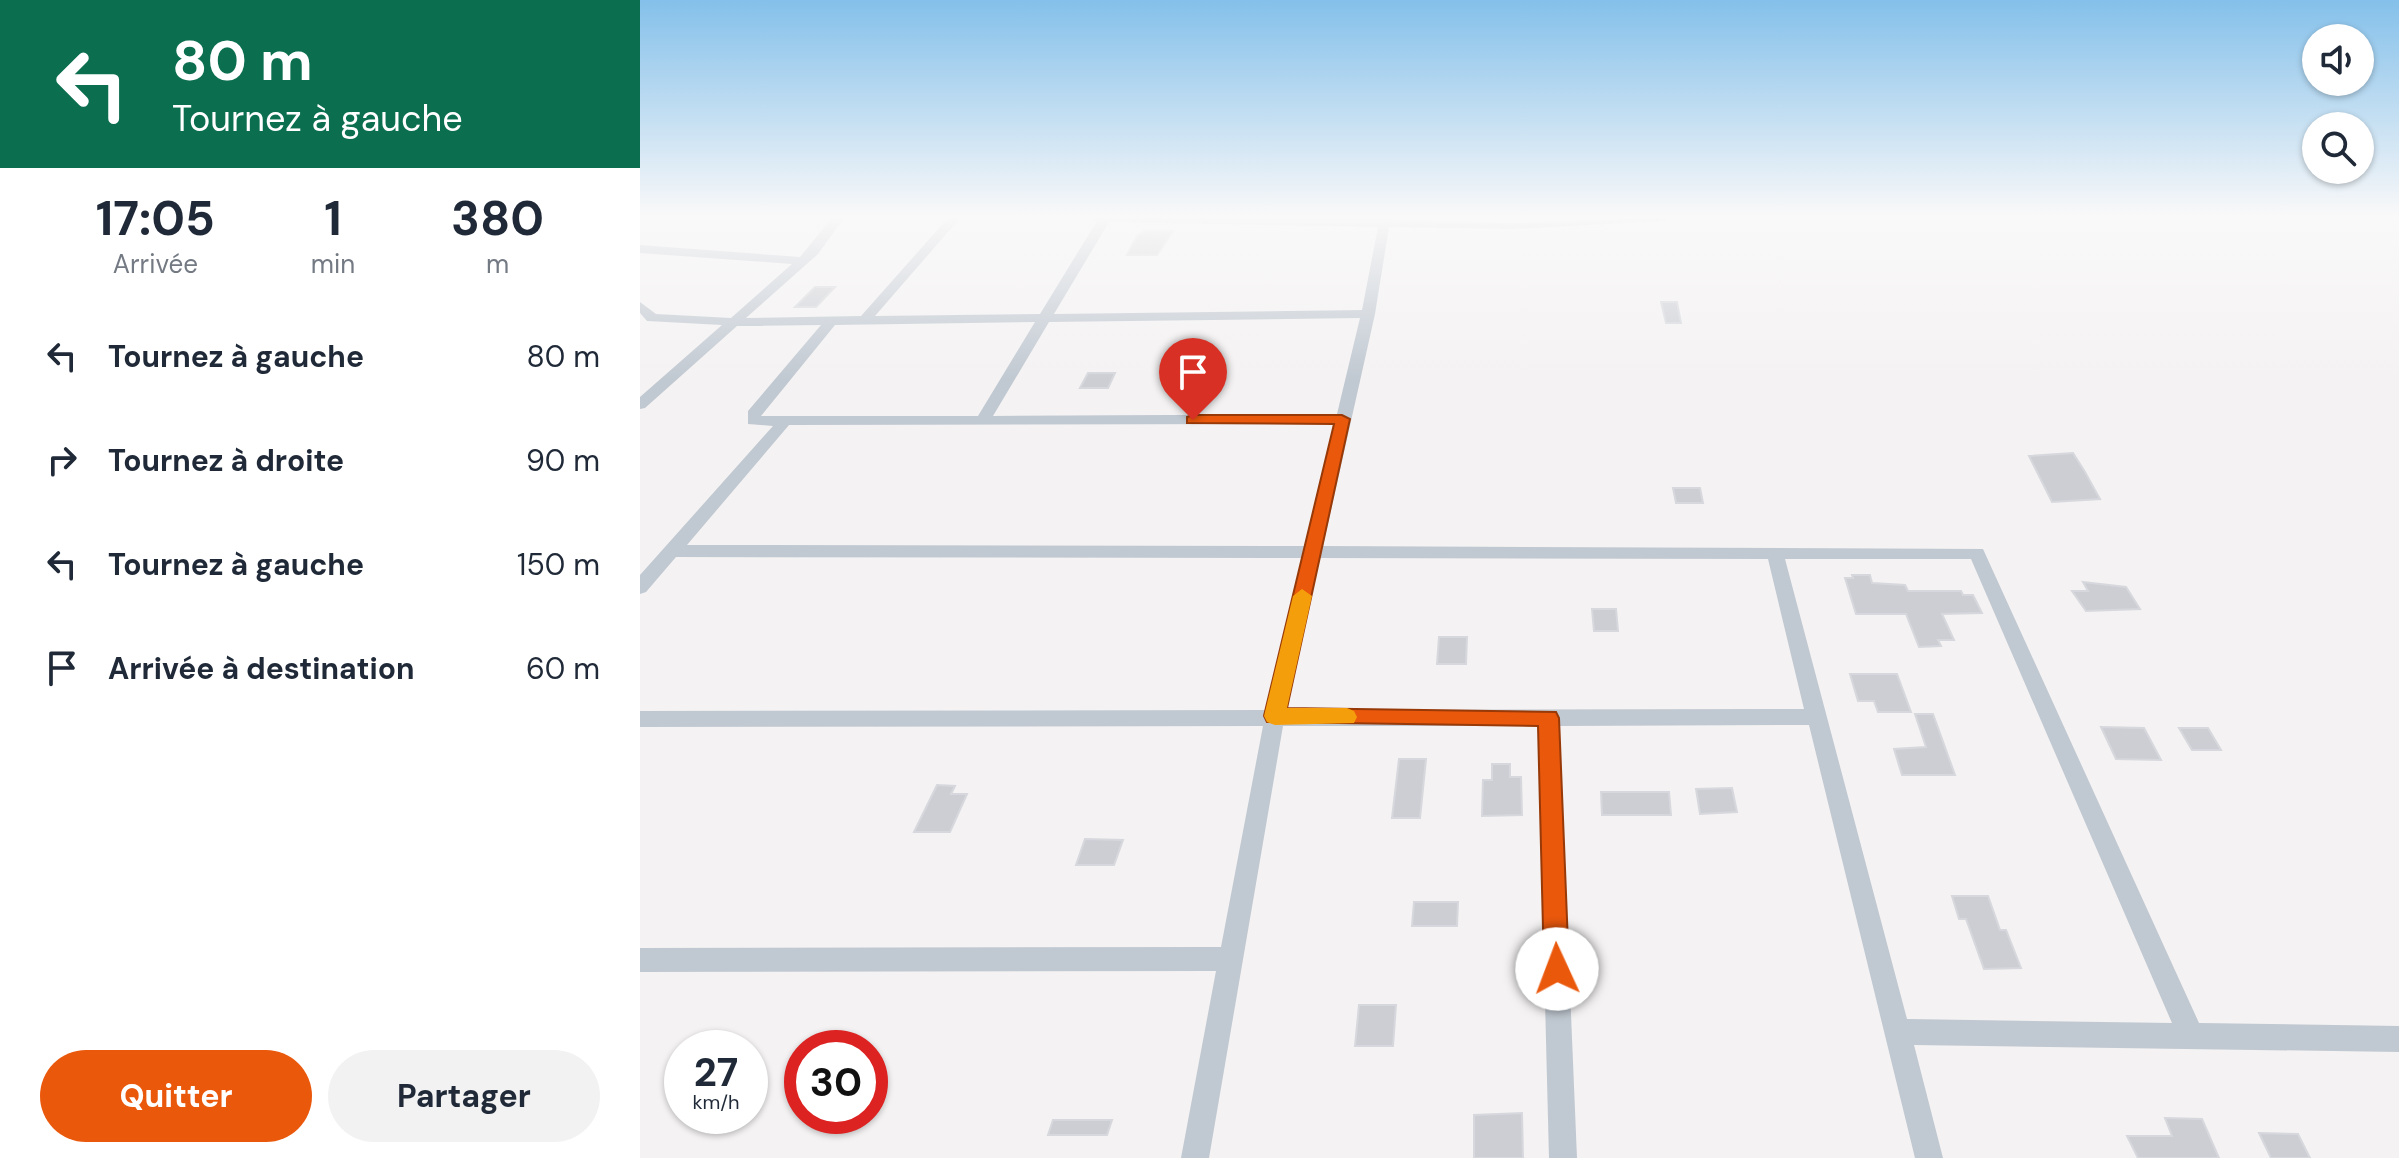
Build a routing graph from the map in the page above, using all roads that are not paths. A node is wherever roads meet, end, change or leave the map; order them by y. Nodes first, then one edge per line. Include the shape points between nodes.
1 (790, 272) edge
2 (907, 272) edge
3 (1072, 272) edge
4 (1375, 272) edge
5 (640, 306) edge
6 (1368, 314) junction
7 (1045, 317) junction
8 (865, 320) junction
9 (831, 321) junction
10 (735, 322) junction
11 (640, 405) edge
12 (1342, 419) junction
13 (983, 420) junction
14 (784, 422) junction
15 (671, 551) junction
16 (1775, 553) junction
17 (1312, 554) junction
18 (640, 587) edge
19 (1275, 716) junction
20 (1816, 717) junction
21 (1548, 718) junction
22 (640, 719) edge
23 (1231, 959) junction
24 (640, 960) edge
25 (1897, 1032) junction
26 (2191, 1036) junction
27 (2399, 1039) edge
28 (1195, 1158) edge
29 (1563, 1158) edge
30 (1929, 1158) edge

1 - 10 street
2 - 8 street
3 - 7 street
4 - 6 street
5 - 10 street via 652,318
6 - 7 street
6 - 12 street
7 - 8 street
7 - 13 street
8 - 9 street
9 - 10 street
9 - 14 street via 755,411 753,421
10 - 11 street
12 - 13 street
12 - 17 street
13 - 14 street
14 - 15 street
15 - 17 street
15 - 18 street
16 - 17 street
16 - 20 street
16 - 26 street via 1977,553
17 - 19 street
19 - 21 street
19 - 22 street
19 - 23 street
20 - 21 street
20 - 25 street
21 - 29 street
23 - 24 street
23 - 28 street
25 - 26 street
25 - 30 street
26 - 27 street

